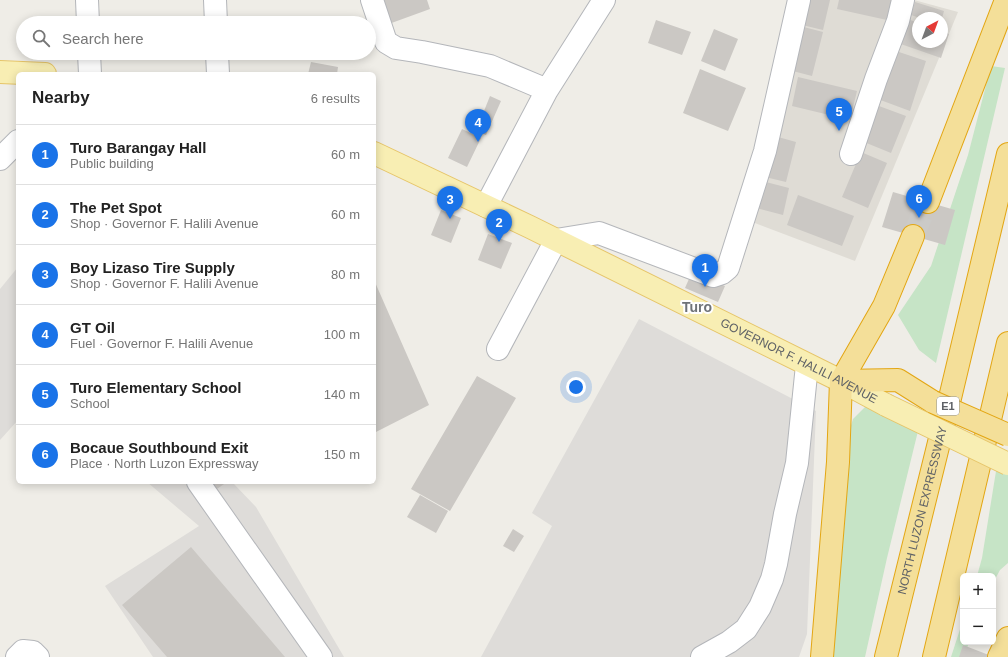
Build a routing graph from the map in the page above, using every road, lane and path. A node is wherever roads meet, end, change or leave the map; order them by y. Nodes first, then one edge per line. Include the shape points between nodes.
1 (87, 0) edge
2 (215, 0) edge
3 (372, 0) edge
4 (604, 0) edge
5 (799, 0) edge
6 (903, 0) edge
7 (1006, 0) edge
8 (88, 16) edge
9 (216, 16) edge
10 (89, 60) edge
11 (217, 60) edge
12 (0, 72) edge
13 (90, 72) edge
14 (218, 72) edge
15 (16, 73) edge
16 (547, 90) junction
17 (16, 143) edge
18 (376, 154) edge
19 (851, 154) dead end
20 (1008, 154) edge
21 (0, 159) edge
22 (928, 202) tunnel mouth
23 (486, 206) junction
24 (914, 236) tunnel mouth
25 (556, 240) junction
26 (1008, 343) edge
27 (498, 349) dead end
28 (807, 365) junction
29 (841, 381) junction
30 (1008, 435) edge
31 (1008, 464) edge
32 (199, 484) edge
33 (1008, 638) edge
34 (17, 657) edge
35 (38, 657) edge
36 (320, 657) edge
37 (702, 657) edge
38 (822, 657) edge
39 (886, 657) edge
40 (934, 657) edge
41 (999, 657) edge

1 - 8 street
2 - 9 street
3 - 16 street via 386,42 396,48 490,66
4 - 16 street
5 - 25 street via 765,151 728,268 713,276 600,233
6 - 19 street
7 - 22 highway
10 - 13 street
11 - 14 street
12 - 15 main road
16 - 23 street
17 - 21 street
18 - 23 main road, GOVERNOR F. HALILI AVENUE
20 - 39 highway, NORTH LUZON EXPRESSWAY / E1
23 - 25 main road, GOVERNOR F. HALILI AVENUE
24 - 29 highway via 884,306
25 - 27 street
25 - 28 main road, GOVERNOR F. HALILI AVENUE
26 - 40 highway
28 - 29 main road, GOVERNOR F. HALILI AVENUE
28 - 37 street via 797,463 772,580 760,607 746,629 730,642
29 - 30 highway, bridge via 898,380 933,402
29 - 31 main road, GOVERNOR F. HALILI AVENUE, bridge
29 - 38 highway via 838,462
32 - 36 street
33 - 41 highway
34 - 35 street via 24,651 33,652

